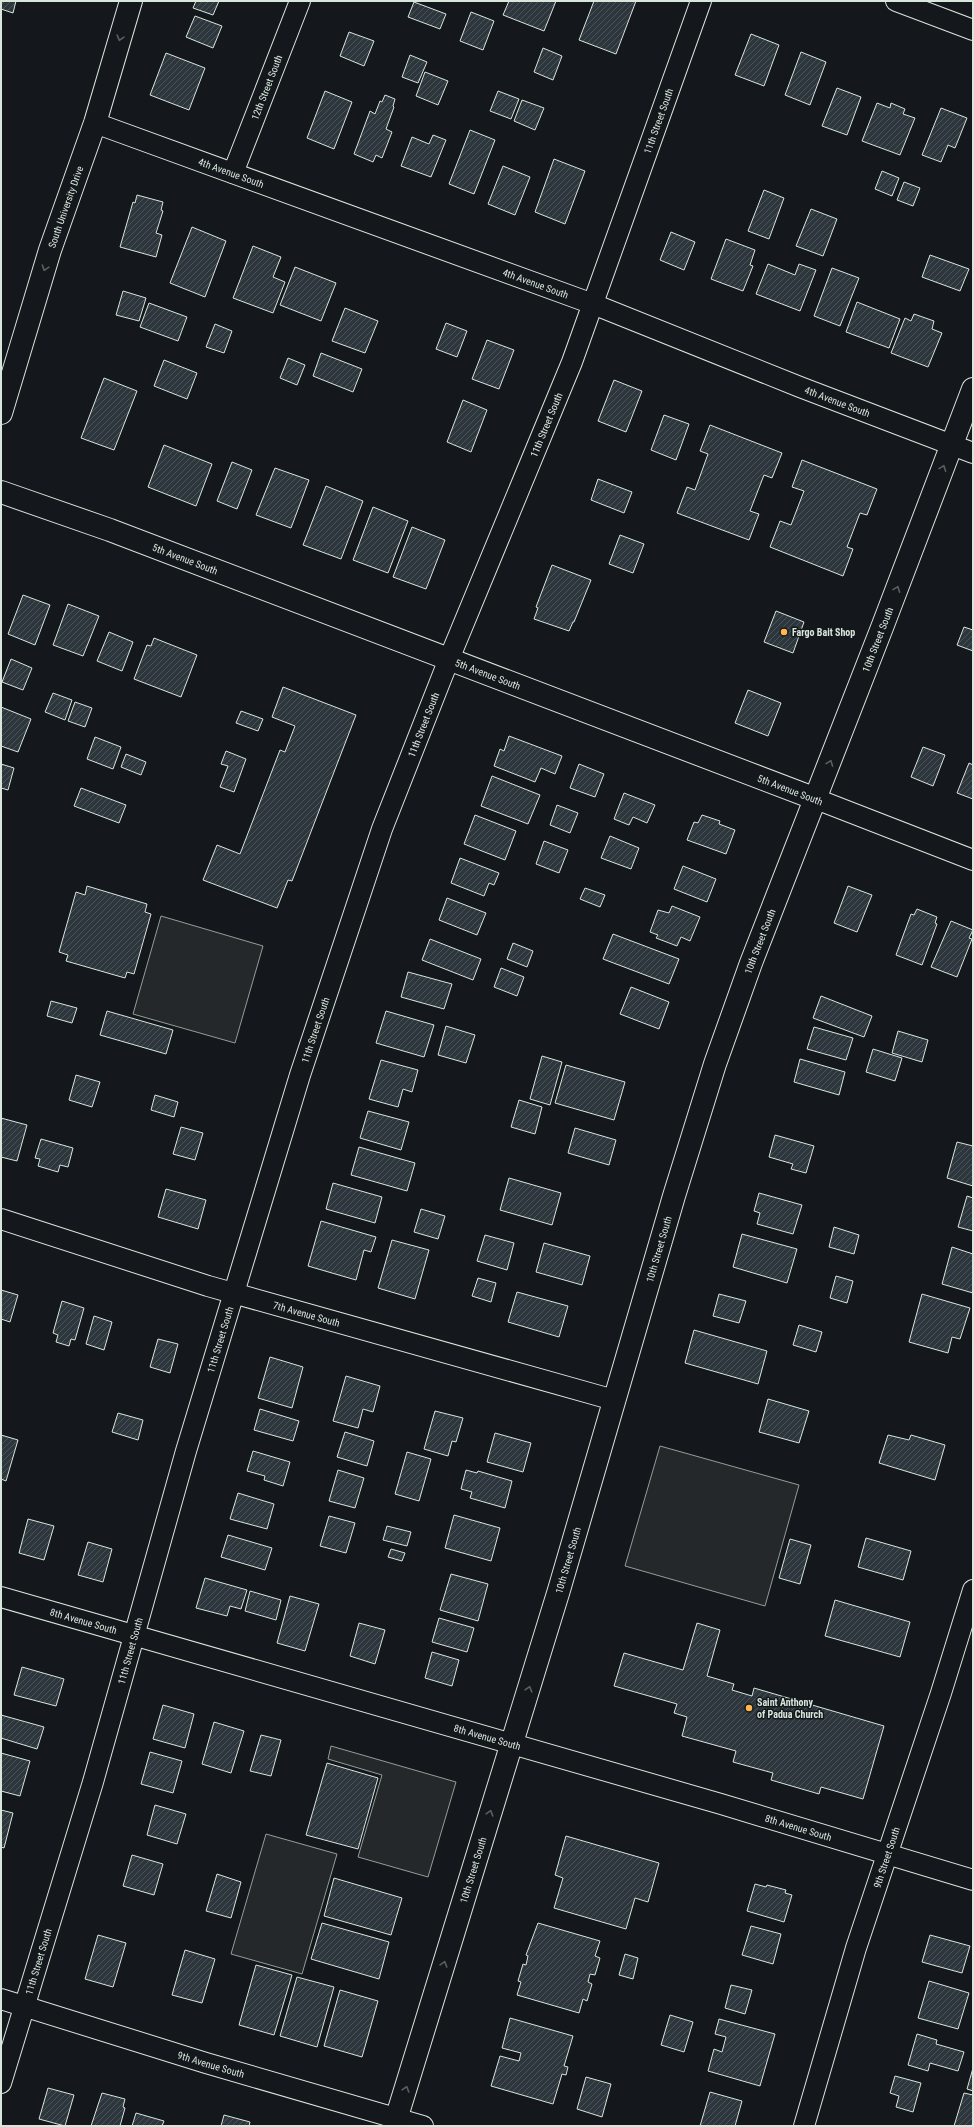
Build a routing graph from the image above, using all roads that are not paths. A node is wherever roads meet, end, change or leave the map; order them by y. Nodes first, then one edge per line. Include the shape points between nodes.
1 (132, 1) edge
2 (300, 1) edge
3 (701, 1) edge
4 (896, 1) edge
5 (973, 30) edge
6 (95, 123) junction
7 (233, 173) junction
8 (593, 304) junction
9 (973, 389) edge
10 (1, 413) edge
11 (952, 445) junction
12 (973, 453) edge
13 (1, 492) edge
14 (449, 659) junction
15 (816, 799) junction
16 (973, 860) edge
17 (1, 1219) edge
18 (234, 1293) junction
19 (614, 1400) junction
20 (973, 1590) edge
21 (1, 1597) edge
22 (134, 1635) junction
23 (512, 1744) junction
24 (888, 1854) junction
25 (973, 1880) edge
26 (1, 1999) edge
27 (25, 2006) junction
28 (1, 2083) edge
29 (395, 2122) edge
30 (423, 2126) edge
31 (804, 2126) edge

1 -> 6 main road, South University Drive
2 - 7 street, 12th Street South
3 - 8 street, 11th Street South
4 - 5 street
6 - 7 street, 4th Avenue South
6 -> 10 main road, South University Drive via 50,250
7 - 8 street, 4th Avenue South
8 - 11 street, 4th Avenue South
8 - 14 street, 11th Street South via 572,362
9 - 11 main road, 10th Street South
11 - 12 street, 4th Avenue South
15 -> 11 main road, 10th Street South
13 - 14 main road, 5th Avenue South via 110,530
14 - 15 main road, 5th Avenue South
14 - 18 street, 11th Street South via 375,851 300,1075
15 - 16 street, 5th Avenue South
15 - 19 main road, 10th Street South via 751,963 715,1064
17 - 18 street, 7th Avenue South
18 - 19 street, 7th Avenue South
18 - 22 street, 11th Street South
23 -> 19 main road, 10th Street South
20 - 24 street, 9th Street South
21 - 22 street, 8th Avenue South
22 - 23 street, 8th Avenue South
22 - 27 street, 11th Street South via 93,1782
23 - 24 street, 8th Avenue South
29 -> 23 main road, 10th Street South
24 - 25 street, 8th Avenue South
24 - 31 street, 9th Street South via 856,1948
26 - 27 street, 9th Avenue South
27 - 28 street, 11th Street South
27 - 29 street, 9th Avenue South
29 - 30 street, 9th Avenue South

